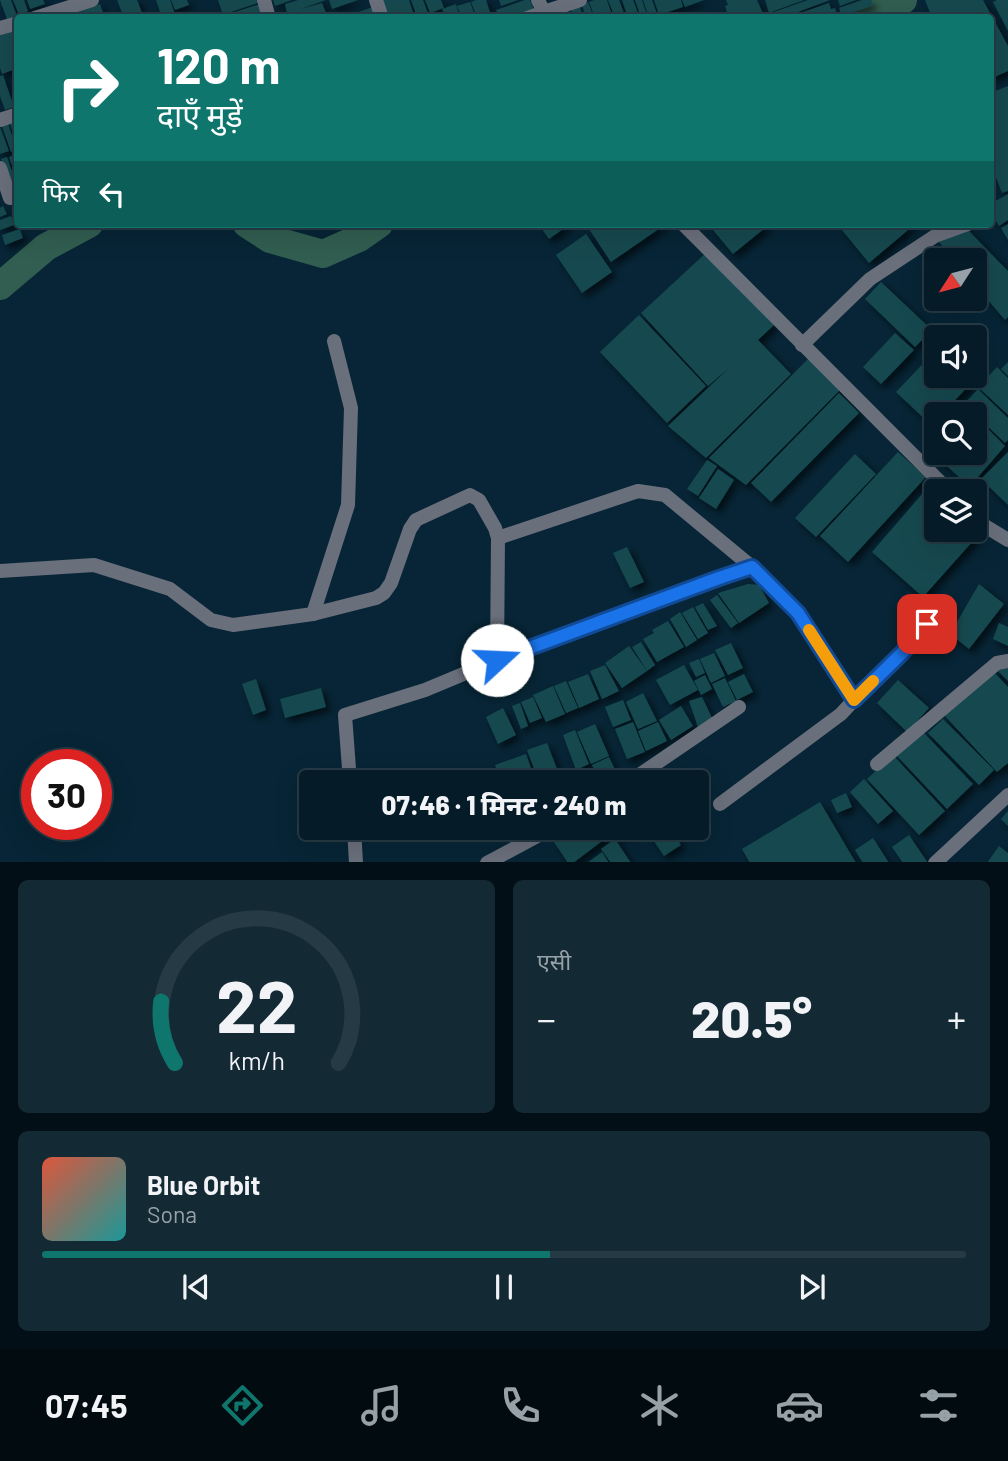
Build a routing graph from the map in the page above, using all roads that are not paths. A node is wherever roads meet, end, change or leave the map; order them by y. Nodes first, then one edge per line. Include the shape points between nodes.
1 (92, 0) edge
2 (580, 0) edge
3 (541, 6) edge
4 (48, 14) edge
5 (0, 168) edge
6 (9, 198) edge
7 (687, 228) edge
8 (957, 228) edge
9 (334, 341) dead end
10 (802, 345) junction
11 (937, 479) edge
12 (987, 527) edge
13 (498, 538) junction
14 (1008, 540) edge
15 (752, 567) junction
16 (0, 571) edge
17 (313, 614) junction
18 (927, 624) dead end
19 (497, 660) junction
20 (1008, 661) edge
21 (854, 700) junction
22 (739, 707) dead end
23 (877, 764) dead end
24 (349, 770) edge
25 (647, 770) edge
26 (1008, 795) edge
27 (720, 804) dead end
28 (355, 840) edge
29 (530, 840) edge
30 (356, 862) edge
31 (489, 862) edge
32 (936, 862) edge

1 - 4 street
2 - 3 street
5 - 6 street
7 - 10 street
8 - 10 street via 935,236 870,279
9 - 17 street via 351,408 348,505
10 - 11 street
12 - 14 street
13 - 15 street via 638,491 665,495
13 - 17 street via 479,500 470,495 416,520 384,593
13 - 19 street
15 - 19 street
15 - 21 street via 798,613
16 - 17 street via 94,565 170,589 211,620 233,625
18 - 21 street
19 - 24 street via 425,690 345,715
20 - 23 street via 997,663
21 - 27 street
22 - 25 street
26 - 32 street
28 - 30 street
29 - 31 street

